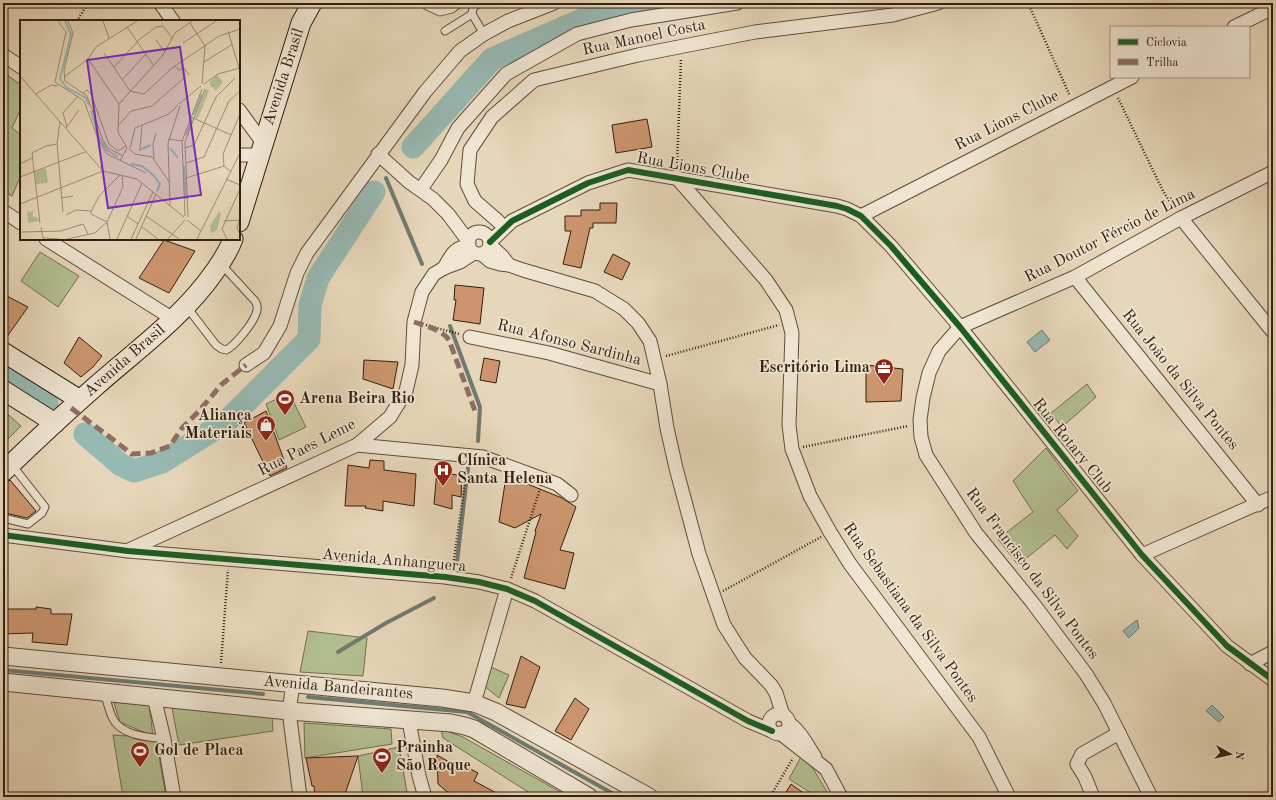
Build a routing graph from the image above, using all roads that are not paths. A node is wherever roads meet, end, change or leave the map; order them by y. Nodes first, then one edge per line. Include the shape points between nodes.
1 (160, 3) edge
2 (312, 3) edge
3 (426, 3) edge
4 (460, 3) edge
5 (479, 3) edge
6 (554, 3) edge
7 (737, 3) edge
8 (938, 3) edge
9 (1273, 8) edge
10 (472, 14) junction
11 (173, 20) edge
12 (1236, 26) edge
13 (446, 31) dead end
14 (484, 34) junction
15 (3, 55) edge
16 (20, 66) edge
17 (1130, 78) edge
18 (240, 112) edge
19 (262, 149) junction
20 (378, 154) junction
21 (240, 155) edge
22 (1273, 172) edge
23 (676, 177) junction
24 (421, 189) junction
25 (3, 212) edge
26 (861, 216) junction
27 (1181, 218) junction
28 (240, 219) edge
29 (506, 221) junction
30 (20, 222) edge
31 (48, 240) edge
32 (233, 240) edge
33 (480, 243) junction
34 (220, 263) junction
35 (1075, 276) junction
36 (180, 313) junction
37 (960, 327) junction
38 (1273, 332) edge
39 (470, 337) road end
40 (3, 352) edge
41 (246, 365) dead end
42 (660, 384) junction
43 (3, 390) edge
44 (80, 400) junction
45 (55, 423) junction
46 (356, 445) junction
47 (7, 468) edge
48 (571, 495) dead end
49 (1273, 498) edge
50 (1258, 505) junction
51 (3, 518) edge
52 (3, 536) edge
53 (128, 551) junction
54 (1142, 554) junction
55 (507, 590) junction
56 (1273, 652) edge
57 (3, 656) edge
58 (1250, 664) junction
59 (1273, 680) edge
60 (3, 682) edge
61 (293, 684) junction
62 (104, 692) junction
63 (154, 697) junction
64 (474, 703) junction
65 (289, 711) junction
66 (782, 718) junction
67 (409, 720) junction
68 (776, 732) junction
69 (1119, 733) junction
70 (164, 739) junction
71 (818, 762) junction
72 (1007, 793) dead end
73 (174, 797) edge
74 (300, 797) edge
75 (425, 797) edge
76 (589, 797) edge
77 (649, 797) edge
78 (841, 797) edge
79 (1093, 797) edge
80 (1151, 797) edge

1 - 11 street
2 - 19 main road, Avenida Brasil via 301,23
3 - 4 lane via 440,12 452,9
5 - 10 lane via 473,8
6 - 14 street via 508,21
7 - 24 street via 631,20 577,34 506,74 458,128 441,160
8 - 29 street, Rua Manoel Costa via 893,15 755,32 638,55 534,80 492,117 470,150 468,184 475,201
9 - 12 street
10 - 13 lane
10 - 14 lane
14 - 20 street via 460,51 424,92
15 - 16 street
17 - 26 street, Rua Lions Clube
18 - 19 street
19 - 21 street
19 - 28 main road, Avenida Brasil
20 - 24 street
20 - 41 street via 307,253 297,273 280,326 264,353
22 - 27 street, Rua Doutor Fércio de Lima
23 - 26 street, Rua Lions Clube via 837,206
23 - 29 street, Rua Lions Clube via 628,170 618,172
23 - 72 street, Rua Sebastiana da Silva Pontes via 766,280 786,310 792,333 789,425 792,449 810,496 850,564 979,736
24 - 33 street
25 - 30 street
26 - 37 street, Rua Rotary Club via 891,246
27 - 35 street, Rua Doutor Fércio de Lima
27 - 38 street
29 - 33 street, Rua Lions Clube
31 - 36 street
32 - 34 main road, Avenida Brasil
33 - 42 street via 502,256 509,264 595,291 624,309 638,323 650,341
33 - 46 street, Rua Paes Leme via 460,246 455,250 444,268 434,274 422,292 414,322 412,365 406,390 390,417
34 - 36 main road, Avenida Brasil via 209,280
34 - 36 lane via 258,305 253,321 226,350 216,345
35 - 37 street, Rua Doutor Fércio de Lima
35 - 50 street, Rua João da Silva Pontes
36 - 44 main road, Avenida Brasil
37 - 54 street, Rua Rotary Club
37 - 69 street, Rua Francisco da Silva Pontes via 939,351 929,373 920,423 926,455 976,533 1086,674
39 - 42 street, Rua Afonso Sardinha via 550,353
40 - 44 main road
42 - 66 street via 676,468 699,554 724,625 745,658 776,693
43 - 45 main road
44 - 45 main road, Avenida Brasil
45 - 47 main road, Avenida Brasil
46 - 48 street via 483,456 544,478
46 - 53 street, Rua Paes Leme
47 - 51 lane via 45,508 28,524
49 - 50 street
50 - 54 street
52 - 53 street, Avenida Anhanguera
53 - 55 street, Avenida Anhanguera via 451,578
54 - 58 street, Rua Rotary Club via 1228,646
55 - 64 street
55 - 68 street, Avenida Anhanguera via 535,601 748,721
56 - 58 street
57 - 61 street, Avenida Bandeirantes
58 - 59 street, Rua Rotary Club
60 - 62 street, Avenida Bandeirantes
61 - 64 street, Avenida Bandeirantes
61 - 65 street
62 - 63 street, Avenida Bandeirantes
62 - 70 lane via 118,726 141,736
63 - 65 street, Avenida Bandeirantes
63 - 70 street
64 - 77 street, Avenida Bandeirantes via 496,712
65 - 67 street, Avenida Bandeirantes
65 - 74 street
66 - 68 street via 788,727 784,732
66 - 68 street via 770,719 769,723
66 - 71 street via 802,736
67 - 75 street
67 - 76 street, Avenida Bandeirantes via 451,723 474,729
68 - 71 street, Avenida Anhanguera
69 - 79 street via 1082,754 1078,764
69 - 80 street, Rua Francisco da Silva Pontes
70 - 73 street
71 - 78 street via 826,769

